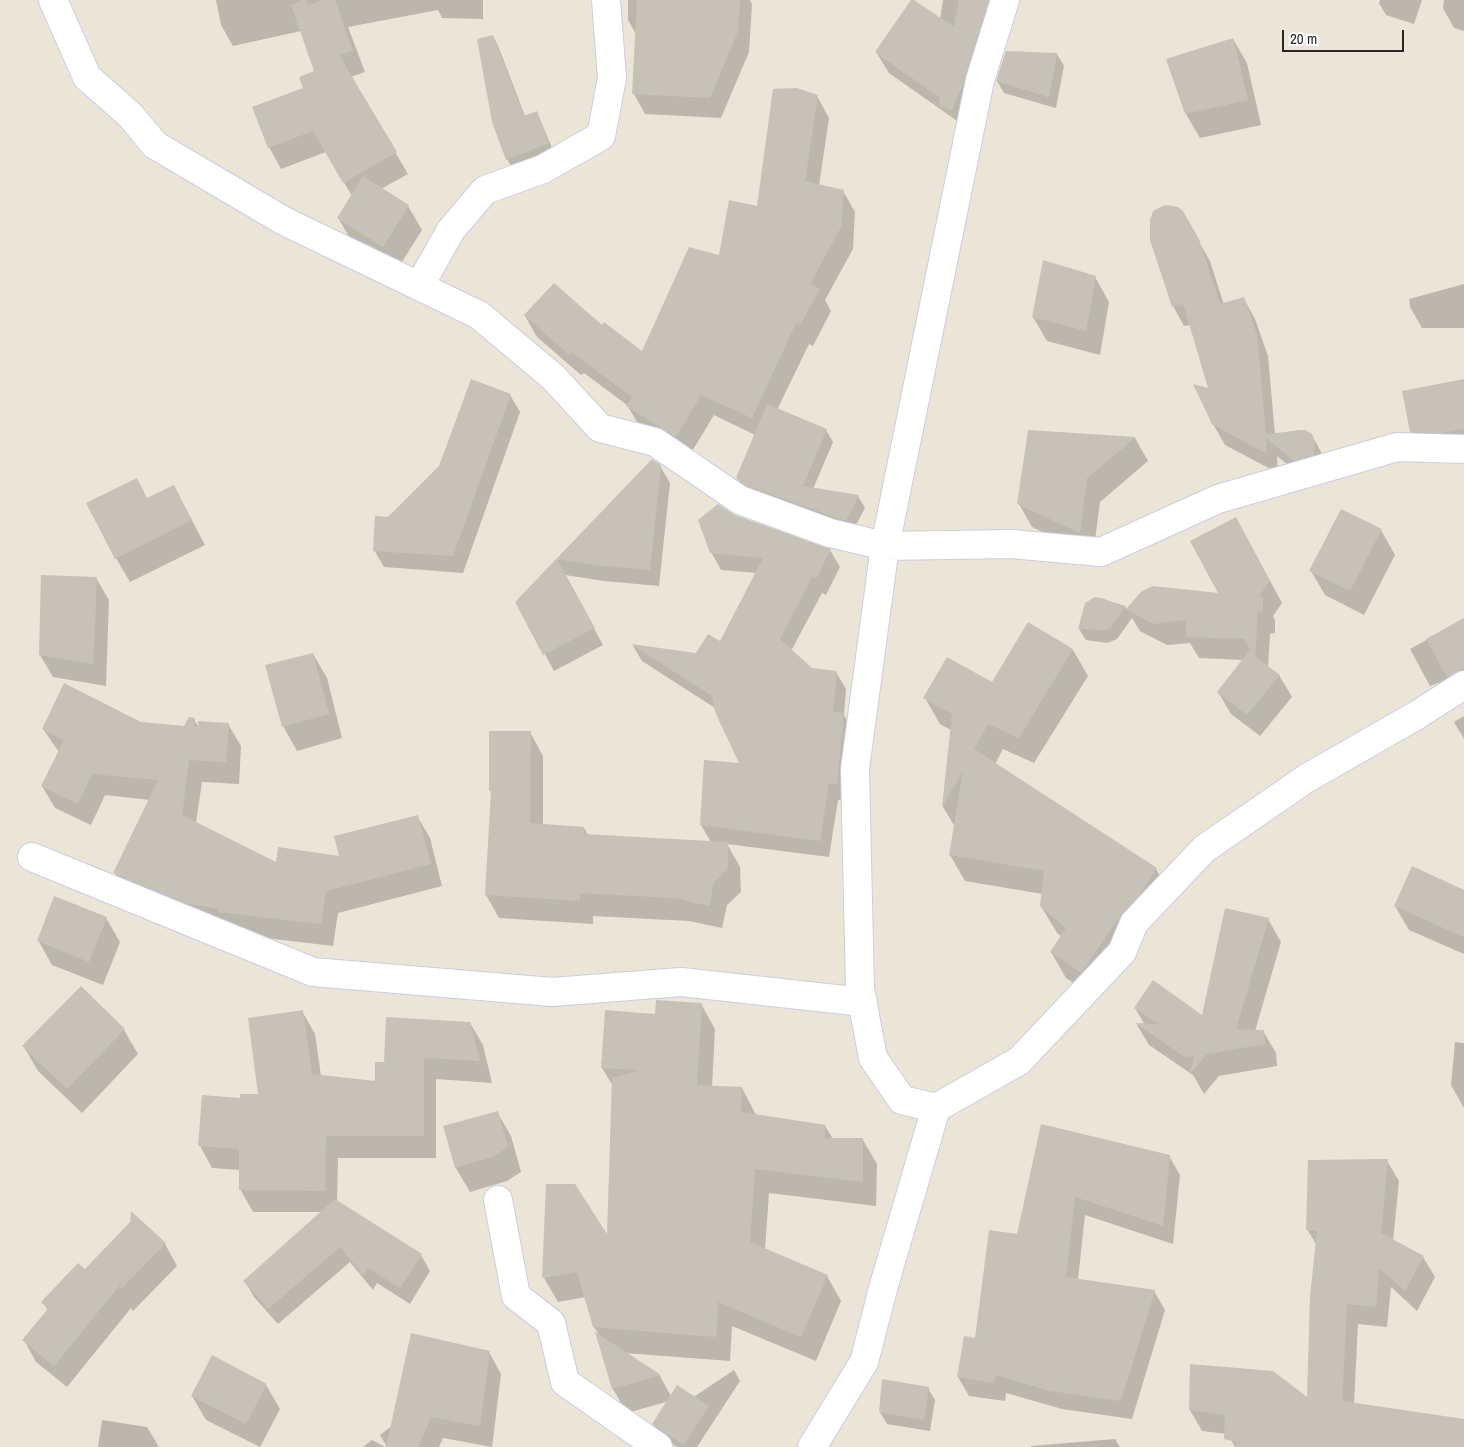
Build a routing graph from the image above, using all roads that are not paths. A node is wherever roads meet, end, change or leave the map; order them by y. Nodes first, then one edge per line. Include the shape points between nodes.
1 (53, 0) edge
2 (606, 0) edge
3 (1005, 0) edge
4 (420, 286) junction
5 (1464, 448) edge
6 (885, 546) junction
7 (1464, 685) edge
8 (32, 857) dead end
9 (863, 1002) junction
10 (936, 1108) junction
11 (498, 1200) dead end
12 (658, 1447) edge
13 (812, 1447) edge

1 - 4 street via 87,77 130,115 155,145 284,221
2 - 4 street via 612,78 602,136 542,169 485,190 451,230
3 - 6 street via 980,80
4 - 6 street via 479,316 553,377 600,428 656,442 740,500 830,533
5 - 6 street via 1397,447 1218,499 1101,552 1011,544
6 - 9 street via 855,769 860,989
7 - 10 street via 1307,778 1204,849 1134,923 1122,952 1019,1062
8 - 9 street via 313,972 552,992 681,982
9 - 10 street via 873,1058 902,1100
10 - 13 street via 864,1362
11 - 12 street via 516,1296 551,1322 565,1382

